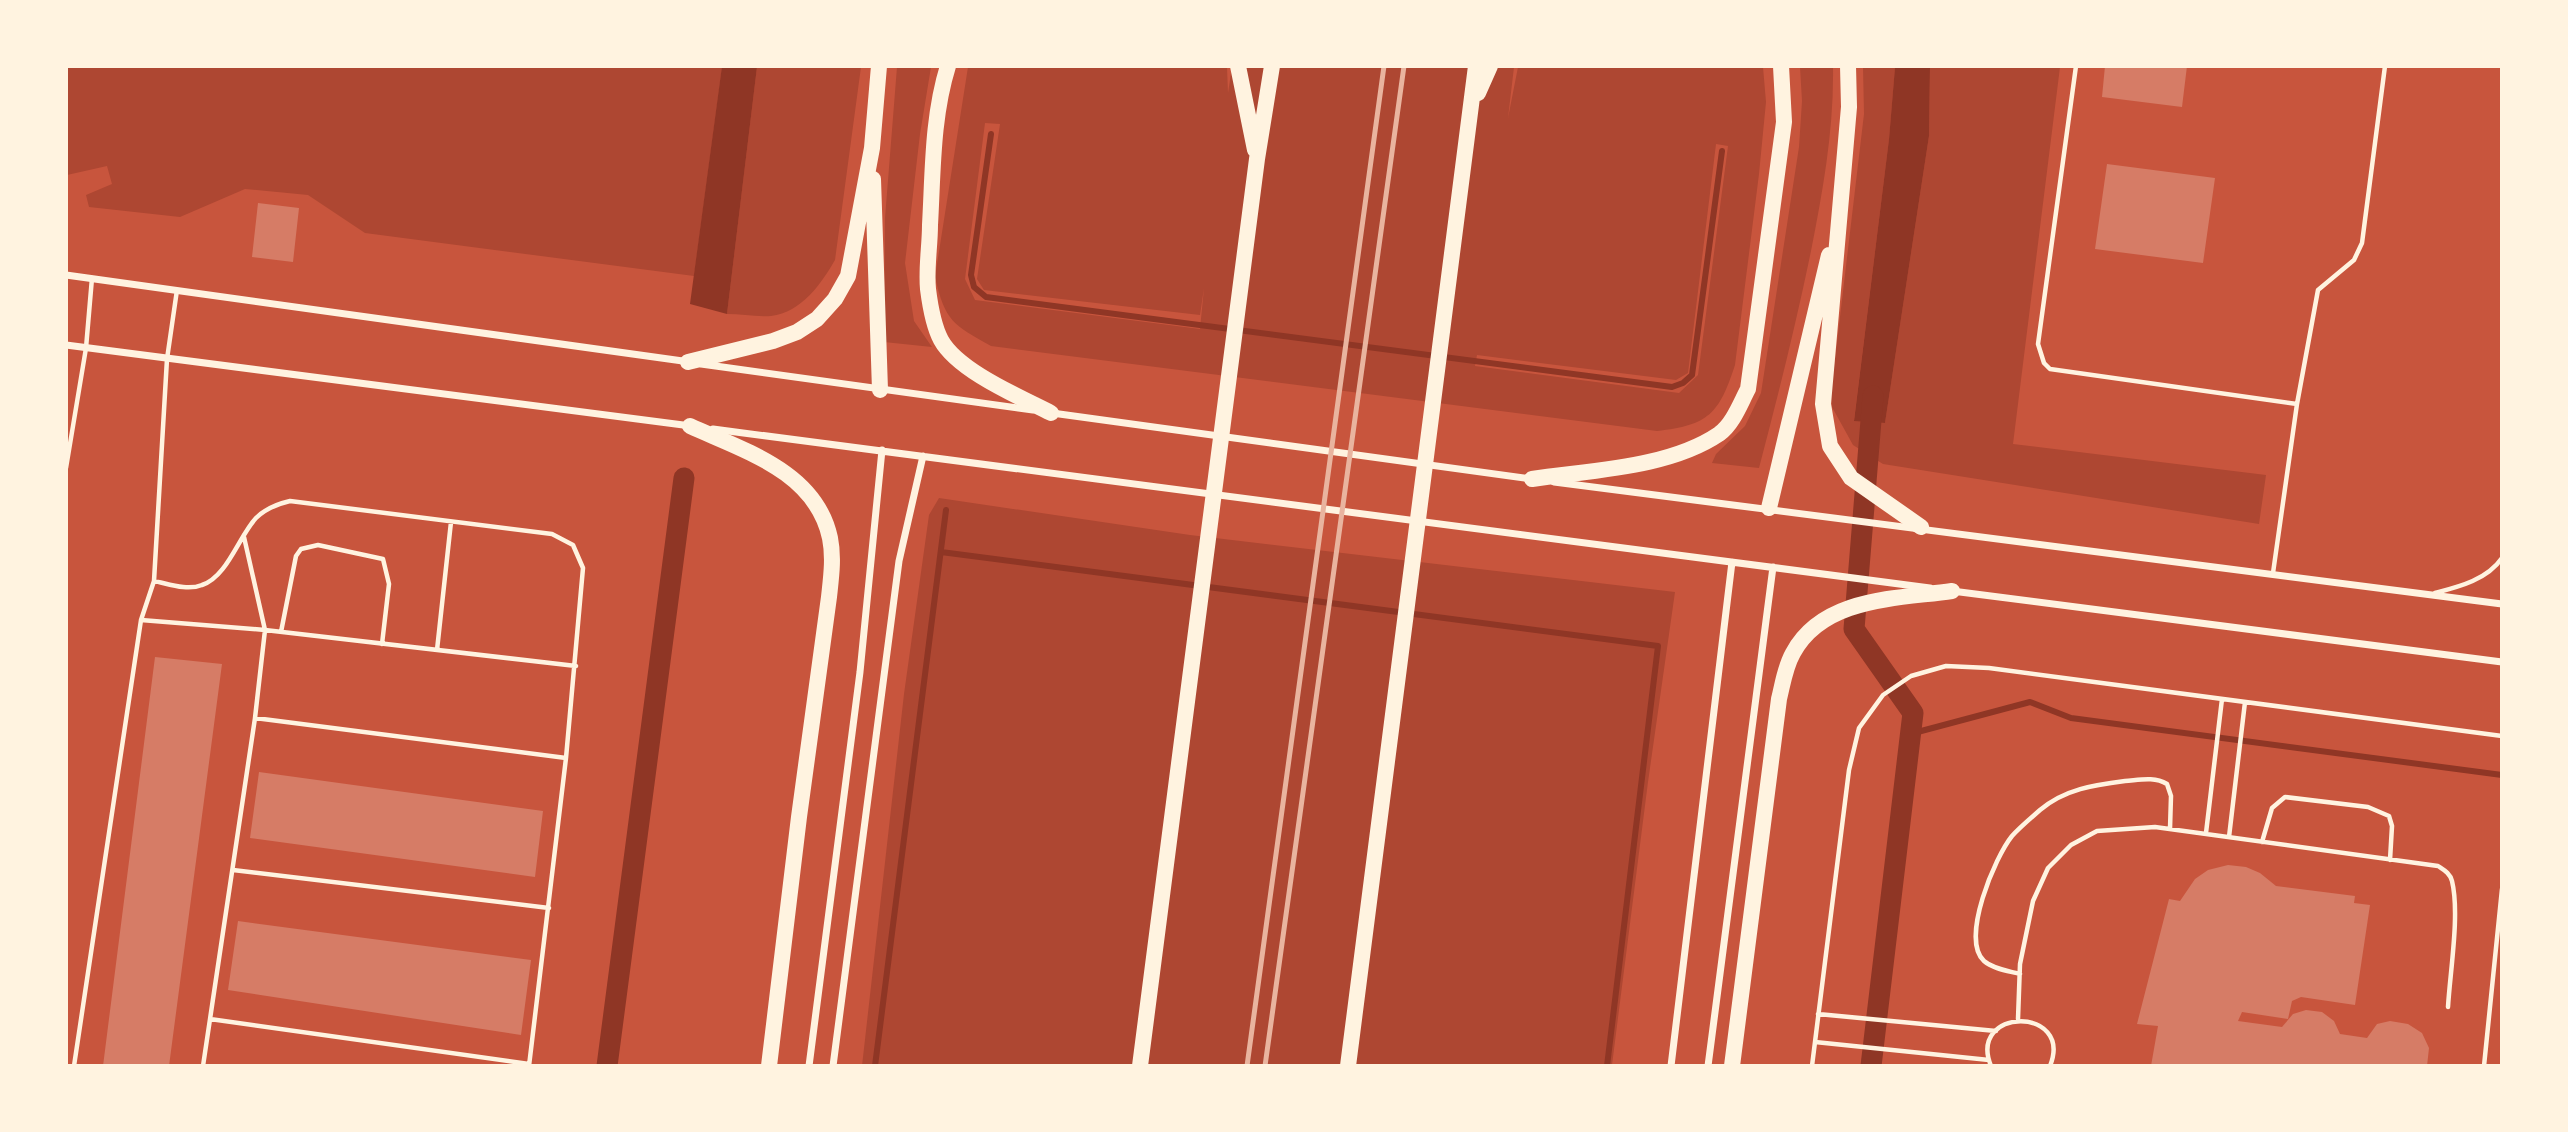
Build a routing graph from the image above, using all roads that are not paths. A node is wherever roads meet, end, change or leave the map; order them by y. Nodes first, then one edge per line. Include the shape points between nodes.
1 (879, 66) edge
2 (948, 66) edge
3 (1238, 66) edge
4 (1272, 66) edge
5 (1476, 66) edge
6 (1490, 66) edge
7 (1781, 66) edge
8 (1848, 66) edge
9 (2076, 66) edge
10 (2385, 66) edge
11 (1470, 112) junction
12 (872, 148) junction
13 (1257, 159) junction
14 (1842, 198) junction
15 (66, 275) edge
16 (92, 278) junction
17 (177, 289) junction
18 (66, 345) edge
19 (86, 348) junction
20 (167, 359) junction
21 (688, 362) junction
22 (880, 390) junction
23 (2297, 404) junction
24 (1051, 412) junction
25 (690, 426) junction
26 (882, 450) junction
27 (923, 456) junction
28 (66, 468) edge
29 (1532, 479) junction
30 (1769, 508) junction
31 (451, 522) junction
32 (1921, 527) junction
33 (244, 536) junction
34 (2501, 558) edge
35 (1732, 562) junction
36 (1773, 567) junction
37 (2273, 573) junction
38 (154, 581) junction
39 (1952, 591) junction
40 (2431, 594) junction
41 (2501, 604) edge
42 (142, 620) junction
43 (265, 630) junction
44 (281, 632) junction
45 (382, 644) junction
46 (437, 650) junction
47 (2501, 662) edge
48 (576, 666) junction
49 (2222, 699) junction
50 (2245, 702) junction
51 (255, 718) junction
52 (2501, 736) edge
53 (566, 758) junction
54 (2170, 829) junction
55 (2206, 834) junction
56 (2229, 837) junction
57 (2262, 842) junction
58 (2390, 860) junction
59 (233, 870) junction
60 (2501, 889) edge
61 (549, 908) junction
62 (2020, 974) junction
63 (2448, 1007) dead end
64 (1818, 1014) junction
65 (210, 1019) junction
66 (2018, 1019) junction
67 (1996, 1031) junction
68 (1815, 1042) junction
69 (1990, 1063) edge
70 (529, 1065) edge
71 (74, 1066) edge
72 (203, 1066) edge
73 (769, 1066) edge
74 (809, 1066) edge
75 (833, 1066) edge
76 (1140, 1066) edge
77 (1348, 1066) edge
78 (1671, 1066) edge
79 (1708, 1066) edge
80 (1732, 1066) edge
81 (1812, 1066) edge
82 (2050, 1066) edge
83 (2484, 1066) edge

1 - 12 highway
2 - 24 highway via 935,135 928,287 933,315 942,341 964,363 987,381
3 - 13 highway
4 - 13 highway
5 - 11 highway
6 - 11 highway
7 - 29 highway via 1782,145 1748,389 1732,421 1720,433 1689,449 1646,462
8 - 14 highway
9 - 23 lane via 2038,344 2044,363 2050,369
10 - 23 lane via 2362,243 2354,260 2318,289
11 - 77 highway
12 - 21 highway via 848,276 835,299 797,332
12 - 22 highway
13 - 76 highway
14 - 30 highway
14 - 32 highway via 1823,404 1830,446 1851,478
15 - 16 street
16 - 17 street
16 - 19 lane
17 - 20 lane
17 - 21 street
18 - 19 street
19 - 20 street
19 - 28 lane
20 - 25 street
20 - 38 lane
21 - 22 street
22 - 24 street
23 - 37 lane
24 - 29 street
25 - 26 street
25 - 73 highway via 782,470 805,488 822,514 833,562
26 - 27 street
26 - 74 street via 860,672
27 - 35 street
27 - 75 street via 899,561
29 - 30 street
30 - 32 street
31 - 33 lane via 290,501 257,518
31 - 46 lane
31 - 48 lane via 552,534 573,545 583,568
32 - 37 street
33 - 38 lane via 219,574 204,585
33 - 43 lane
34 - 40 lane via 2466,585
35 - 36 street
35 - 78 street
36 - 39 street
36 - 79 street
37 - 40 street
38 - 42 lane
39 - 47 street
39 - 80 highway via 1834,613 1817,623 1792,654 1779,699
40 - 41 street
42 - 43 lane
42 - 71 lane
43 - 44 lane
43 - 51 lane
44 - 45 lane
44 - 45 lane via 296,556 301,549 318,545 383,559 389,584
45 - 46 lane
46 - 48 lane
48 - 53 lane
49 - 50 lane
49 - 55 lane
49 - 64 lane via 1946,666 1911,676 1883,695 1859,728 1849,770
50 - 52 lane
50 - 56 lane
51 - 53 lane
51 - 59 lane
53 - 61 lane
54 - 55 lane
54 - 62 lane via 2097,831 2071,845 2048,868 2033,901
54 - 62 lane via 2167,784 2150,779 2092,785 2066,793 2012,836 1982,899 1977,947 1986,963
55 - 56 lane
56 - 57 lane
57 - 58 lane
57 - 58 lane via 2272,808 2285,797 2368,807 2389,816
58 - 63 lane via 2438,866 2452,881
59 - 61 lane
59 - 65 lane
60 - 83 lane
61 - 70 lane
62 - 66 lane
64 - 67 lane
64 - 68 lane
65 - 70 lane
65 - 72 lane
66 - 67 lane
66 - 82 lane via 2046,1032 2052,1041
67 - 69 lane via 1988,1050
68 - 69 lane
68 - 81 lane

